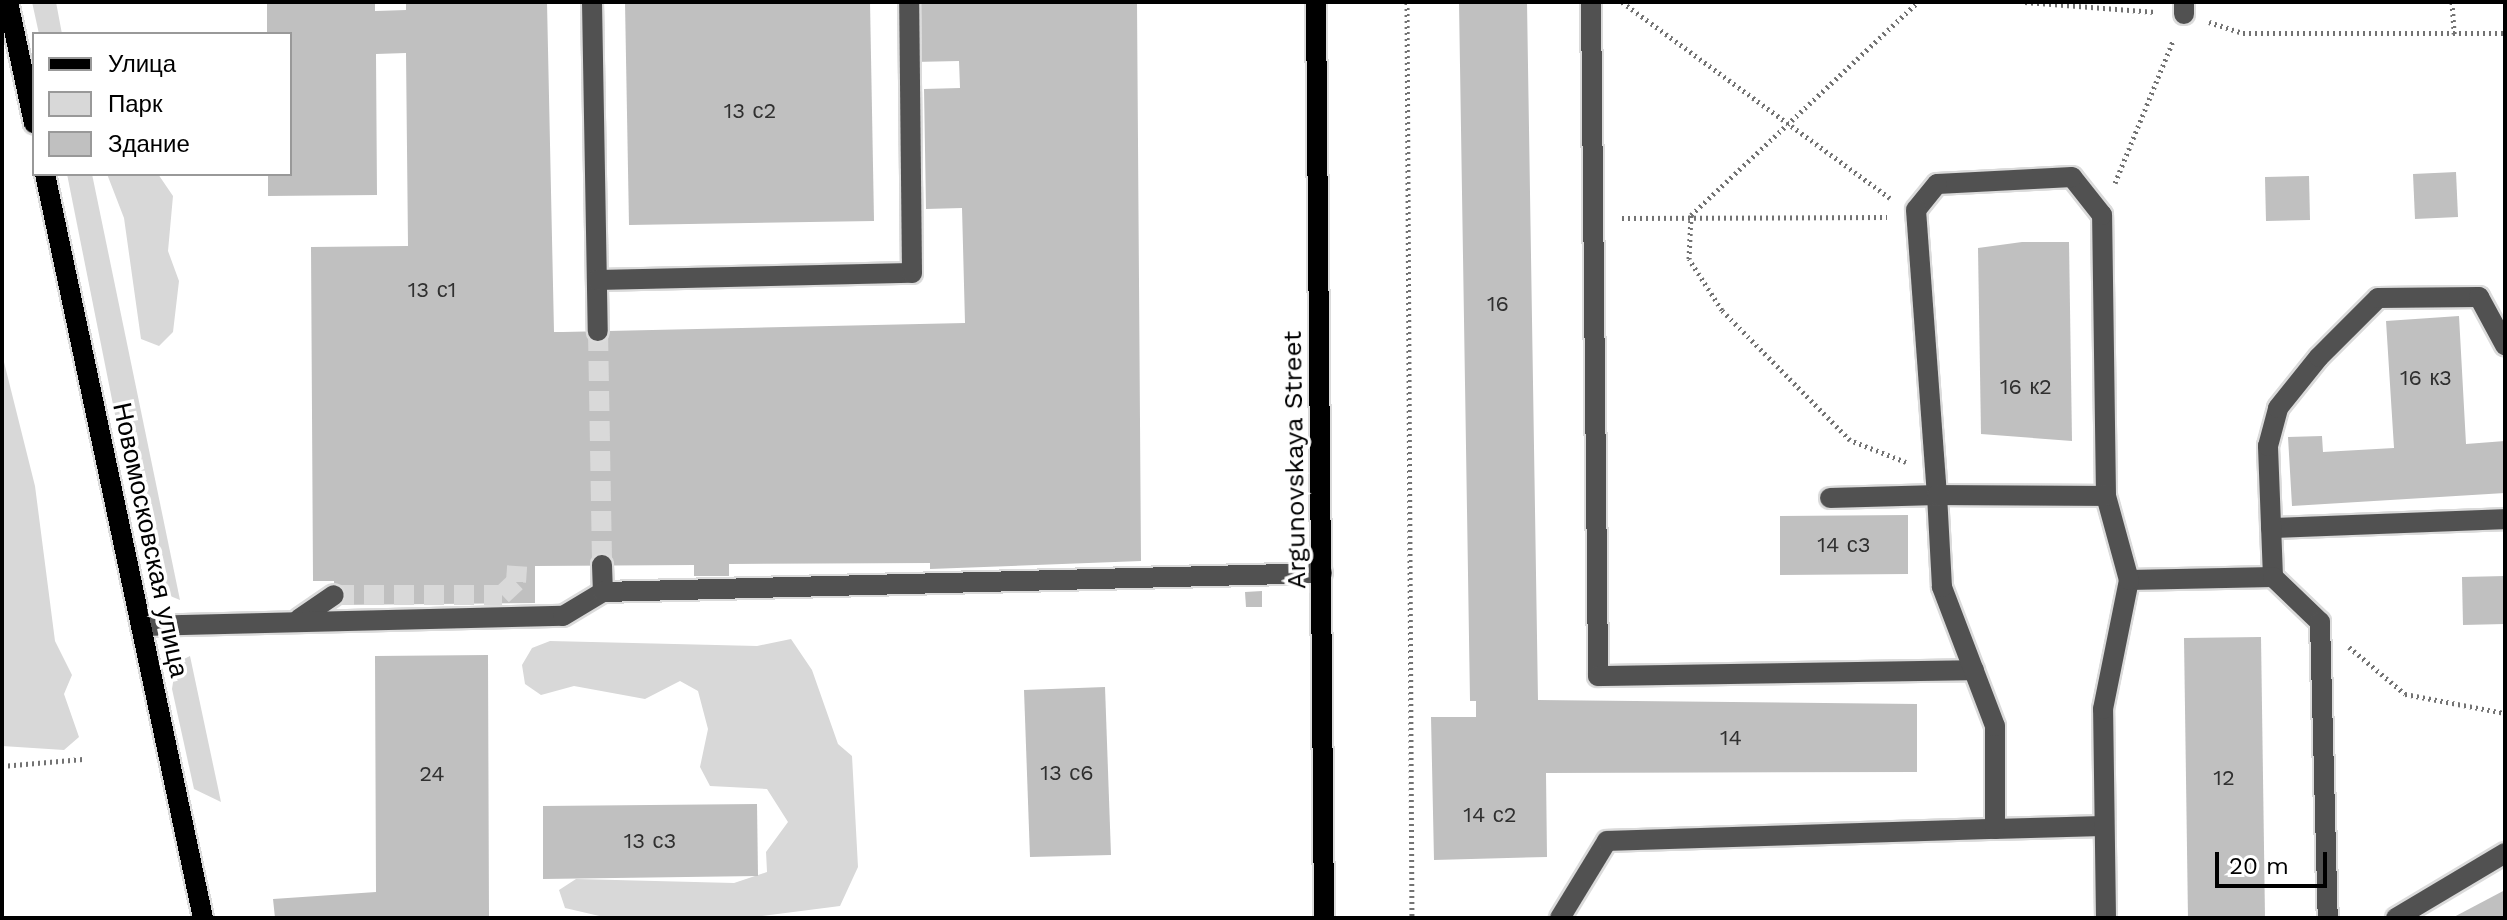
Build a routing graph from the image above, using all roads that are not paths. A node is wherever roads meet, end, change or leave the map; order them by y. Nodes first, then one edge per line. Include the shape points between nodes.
1 (8, 2) edge
2 (592, 2) edge
3 (909, 2) edge
4 (1316, 2) edge
5 (1591, 2) edge
6 (32, 114) edge
7 (45, 176) edge
8 (597, 280) junction
9 (598, 331) tunnel mouth
10 (2505, 345) edge
11 (1937, 495) junction
12 (2106, 496) junction
13 (1830, 498) dead end
14 (2505, 519) edge
15 (2271, 528) junction
16 (602, 565) tunnel mouth
17 (1322, 573) junction
18 (2273, 577) junction
19 (2129, 580) junction
20 (603, 592) junction
21 (334, 595) tunnel mouth
22 (299, 619) junction
23 (142, 626) junction
24 (1974, 670) junction
25 (2102, 826) junction
26 (1995, 829) junction
27 (2505, 853) edge
28 (203, 918) edge
29 (1324, 918) edge
30 (1560, 918) edge
31 (2106, 918) edge
32 (2328, 918) edge
33 (2396, 918) edge

1 - 6 main road
2 - 8 lane
3 - 8 lane via 912,273
4 - 17 main road, Argunovskaya Street
5 - 24 lane via 1598,676
7 - 23 main road, Новомосковская улица
8 - 9 lane
10 - 15 lane via 2479,297 2378,298 2278,408 2268,446
11 - 12 lane
11 - 12 lane via 1916,217 1937,184 2072,177 2102,215
11 - 13 lane
11 - 24 lane via 1942,587
12 - 19 lane
14 - 15 lane
15 - 18 lane
16 - 20 lane
17 - 20 lane
17 - 29 main road, Argunovskaya Street
18 - 19 lane
18 - 32 lane via 2320,622
19 - 25 lane via 2103,709
20 - 22 lane via 563,616
21 - 22 lane
22 - 23 lane
23 - 28 main road, Новомосковская улица
24 - 26 lane via 1995,726
25 - 26 lane
25 - 31 lane
26 - 30 lane via 1607,841
27 - 33 lane

